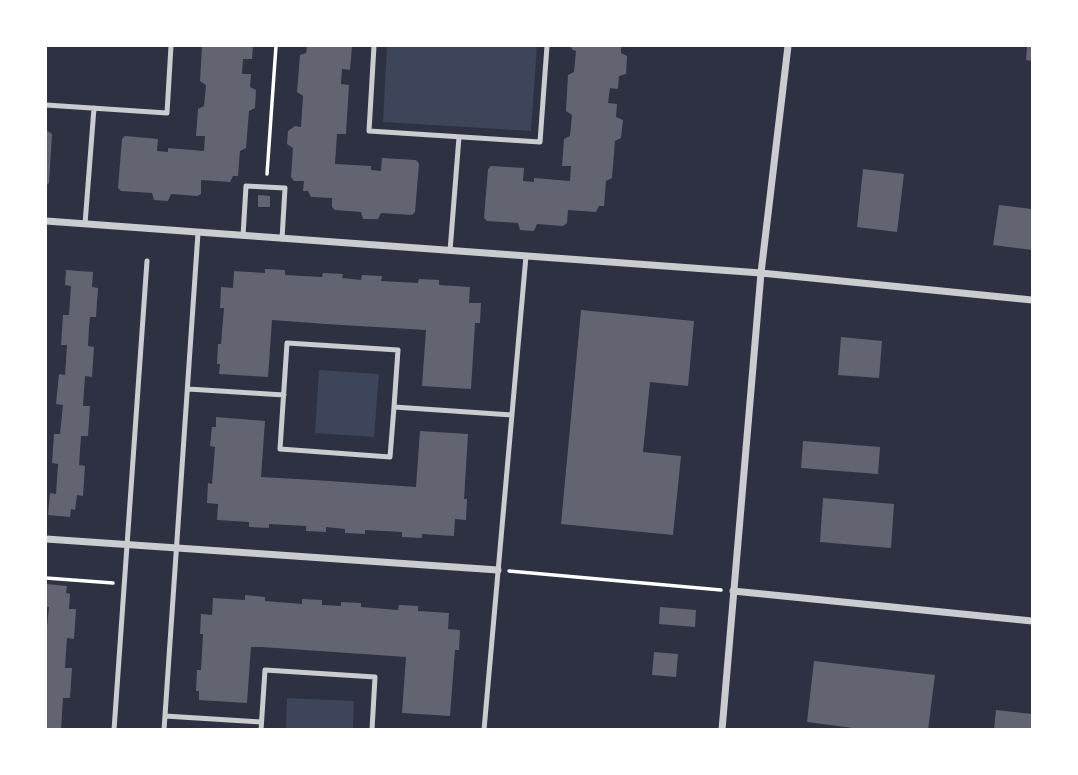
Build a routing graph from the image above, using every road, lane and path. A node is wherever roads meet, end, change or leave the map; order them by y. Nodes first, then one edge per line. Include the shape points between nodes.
1 (171, 46) edge
2 (276, 46) edge
3 (374, 46) edge
4 (547, 46) edge
5 (788, 46) edge
6 (46, 105) edge
7 (94, 108) junction
8 (459, 137) junction
9 (266, 187) junction
10 (46, 221) edge
11 (85, 224) junction
12 (198, 233) junction
13 (243, 236) junction
14 (282, 239) junction
15 (450, 251) junction
16 (526, 256) junction
17 (147, 261) dead end
18 (761, 272) junction
19 (1032, 300) edge
20 (188, 389) junction
21 (284, 395) junction
22 (394, 407) junction
23 (512, 415) junction
24 (46, 539) edge
25 (127, 545) junction
26 (177, 548) junction
27 (498, 570) junction
28 (46, 579) edge
29 (124, 584) junction
30 (733, 591) junction
31 (1032, 621) edge
32 (165, 716) junction
33 (261, 722) junction
34 (114, 730) edge
35 (164, 730) edge
36 (261, 730) edge
37 (372, 730) edge
38 (484, 730) edge
39 (722, 730) edge

1 - 7 lane via 167,113
2 - 9 path
3 - 8 lane via 369,131
4 - 8 lane via 540,142
5 - 18 street
6 - 7 lane
7 - 11 lane
8 - 15 lane
9 - 13 lane via 246,186
9 - 14 lane via 285,188
10 - 11 street
11 - 12 street
12 - 13 street
12 - 20 lane
13 - 14 street
14 - 15 street
15 - 16 street
16 - 18 street
16 - 23 lane
17 - 25 lane
18 - 19 street
18 - 30 street
20 - 21 lane
20 - 26 lane
21 - 22 lane via 280,449 390,457
21 - 22 lane via 287,343 398,350
22 - 23 lane
23 - 27 lane
24 - 25 street
25 - 26 street
25 - 29 lane
26 - 27 street
26 - 32 lane
27 - 30 path
27 - 38 lane
28 - 29 path
29 - 34 lane
30 - 31 street
30 - 39 street
32 - 33 lane
32 - 35 lane
33 - 36 lane
33 - 37 lane via 265,670 292,671 375,677

